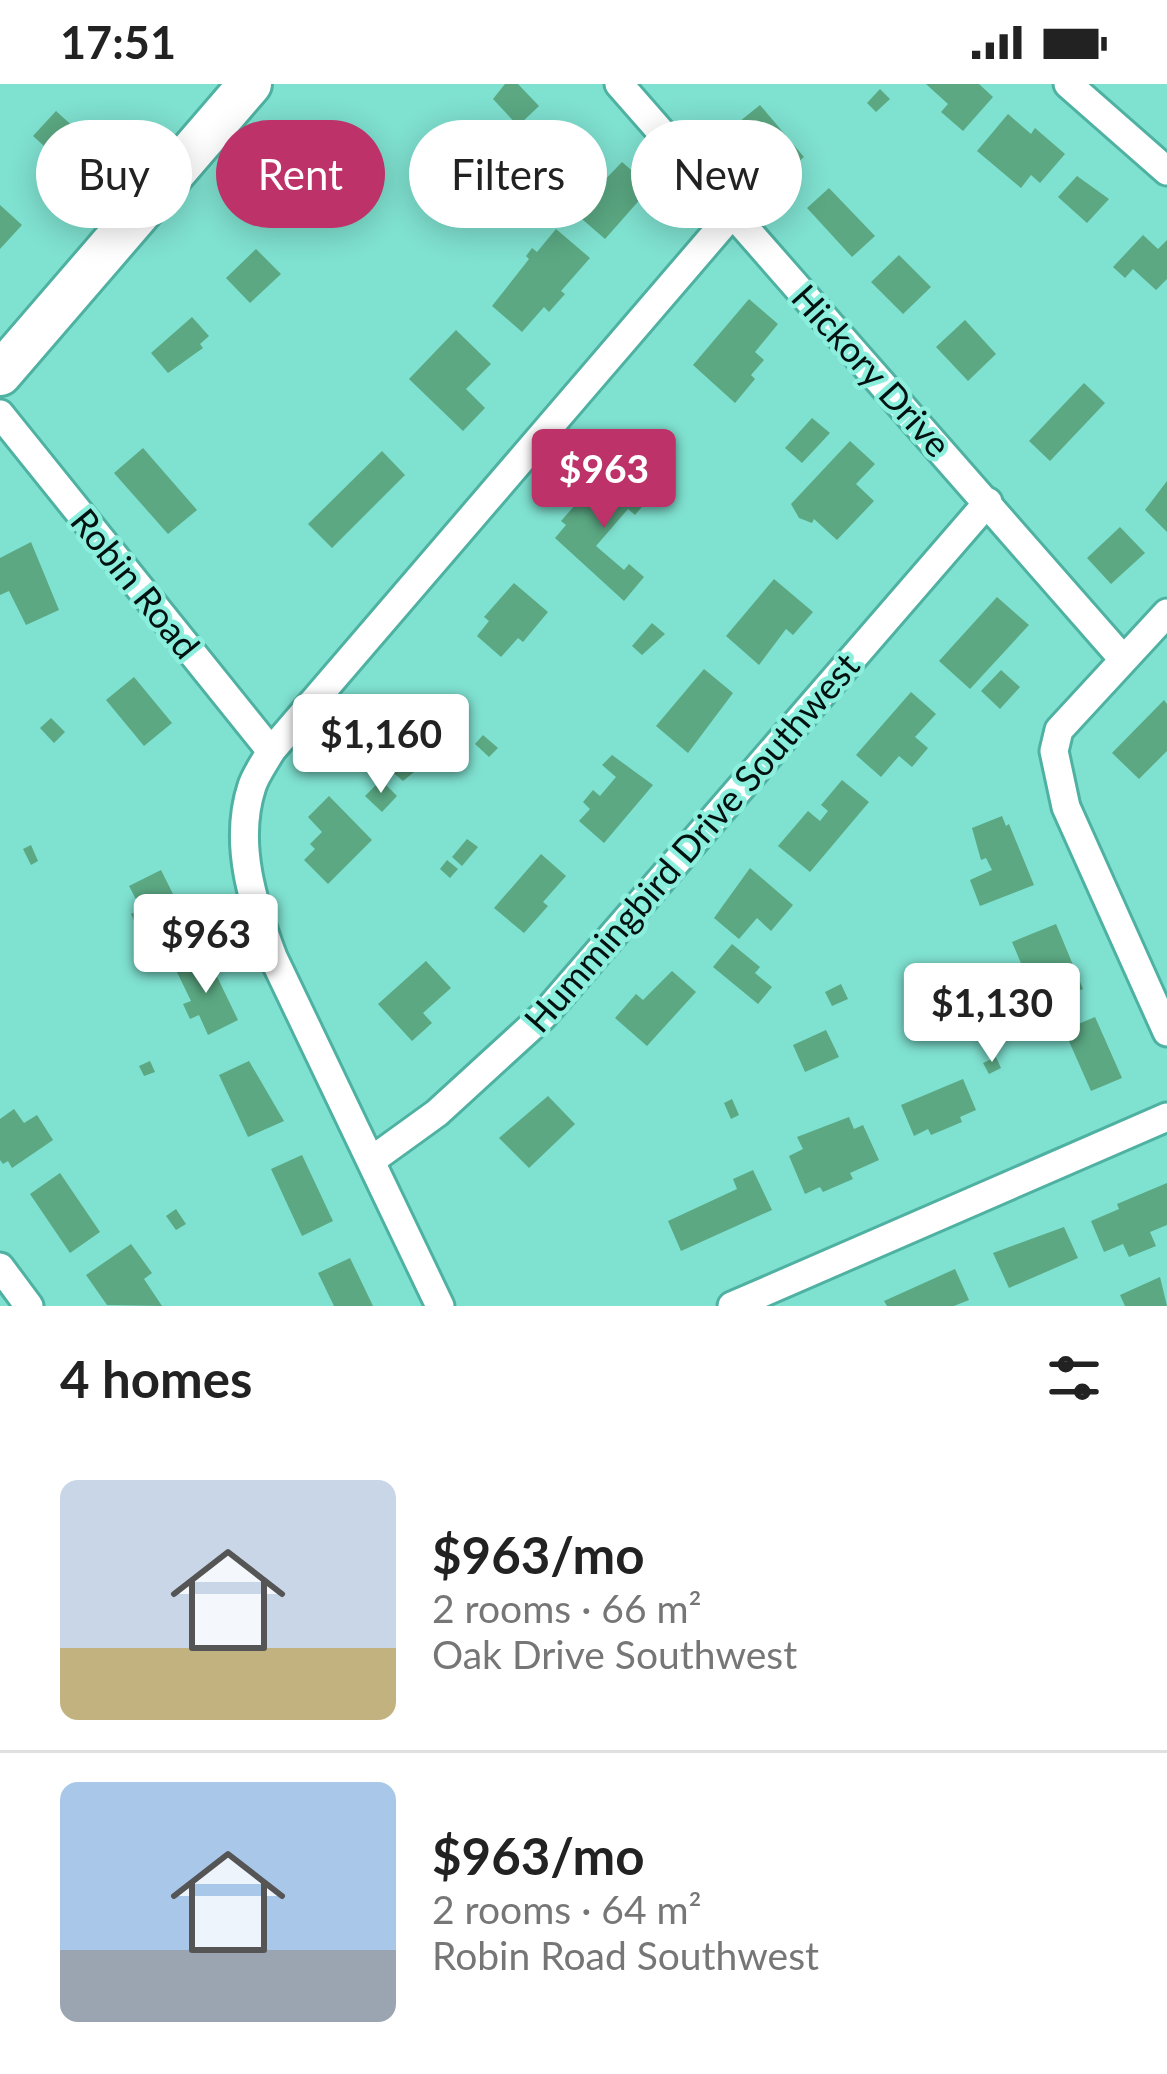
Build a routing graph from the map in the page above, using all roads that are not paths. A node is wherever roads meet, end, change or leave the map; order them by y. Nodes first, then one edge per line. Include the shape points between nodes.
1 (250, 84) edge
2 (619, 84) edge
3 (1068, 84) edge
4 (651, 120) edge
5 (1167, 172) edge
6 (720, 228) edge
7 (746, 228) edge
8 (0, 374) edge
9 (0, 414) edge
10 (988, 502) junction
11 (1167, 613) edge
12 (1123, 658) junction
13 (271, 752) junction
14 (1167, 1032) edge
15 (1167, 1117) edge
16 (372, 1160) junction
17 (0, 1267) edge
18 (29, 1306) edge
19 (440, 1306) edge
20 (732, 1306) edge

1 - 8 main road
2 - 4 street, Hickory Drive
3 - 5 street
6 - 13 street
7 - 10 street, Hickory Drive
9 - 13 street, Robin Road
10 - 12 street, Hickory Drive
10 - 16 street, Hummingbird Drive Southwest via 543,1016
11 - 12 street
12 - 14 street via 1058,730 1054,751 1066,806
13 - 16 street via 252,786 244,845 254,905
15 - 20 street
16 - 19 street
17 - 18 street

